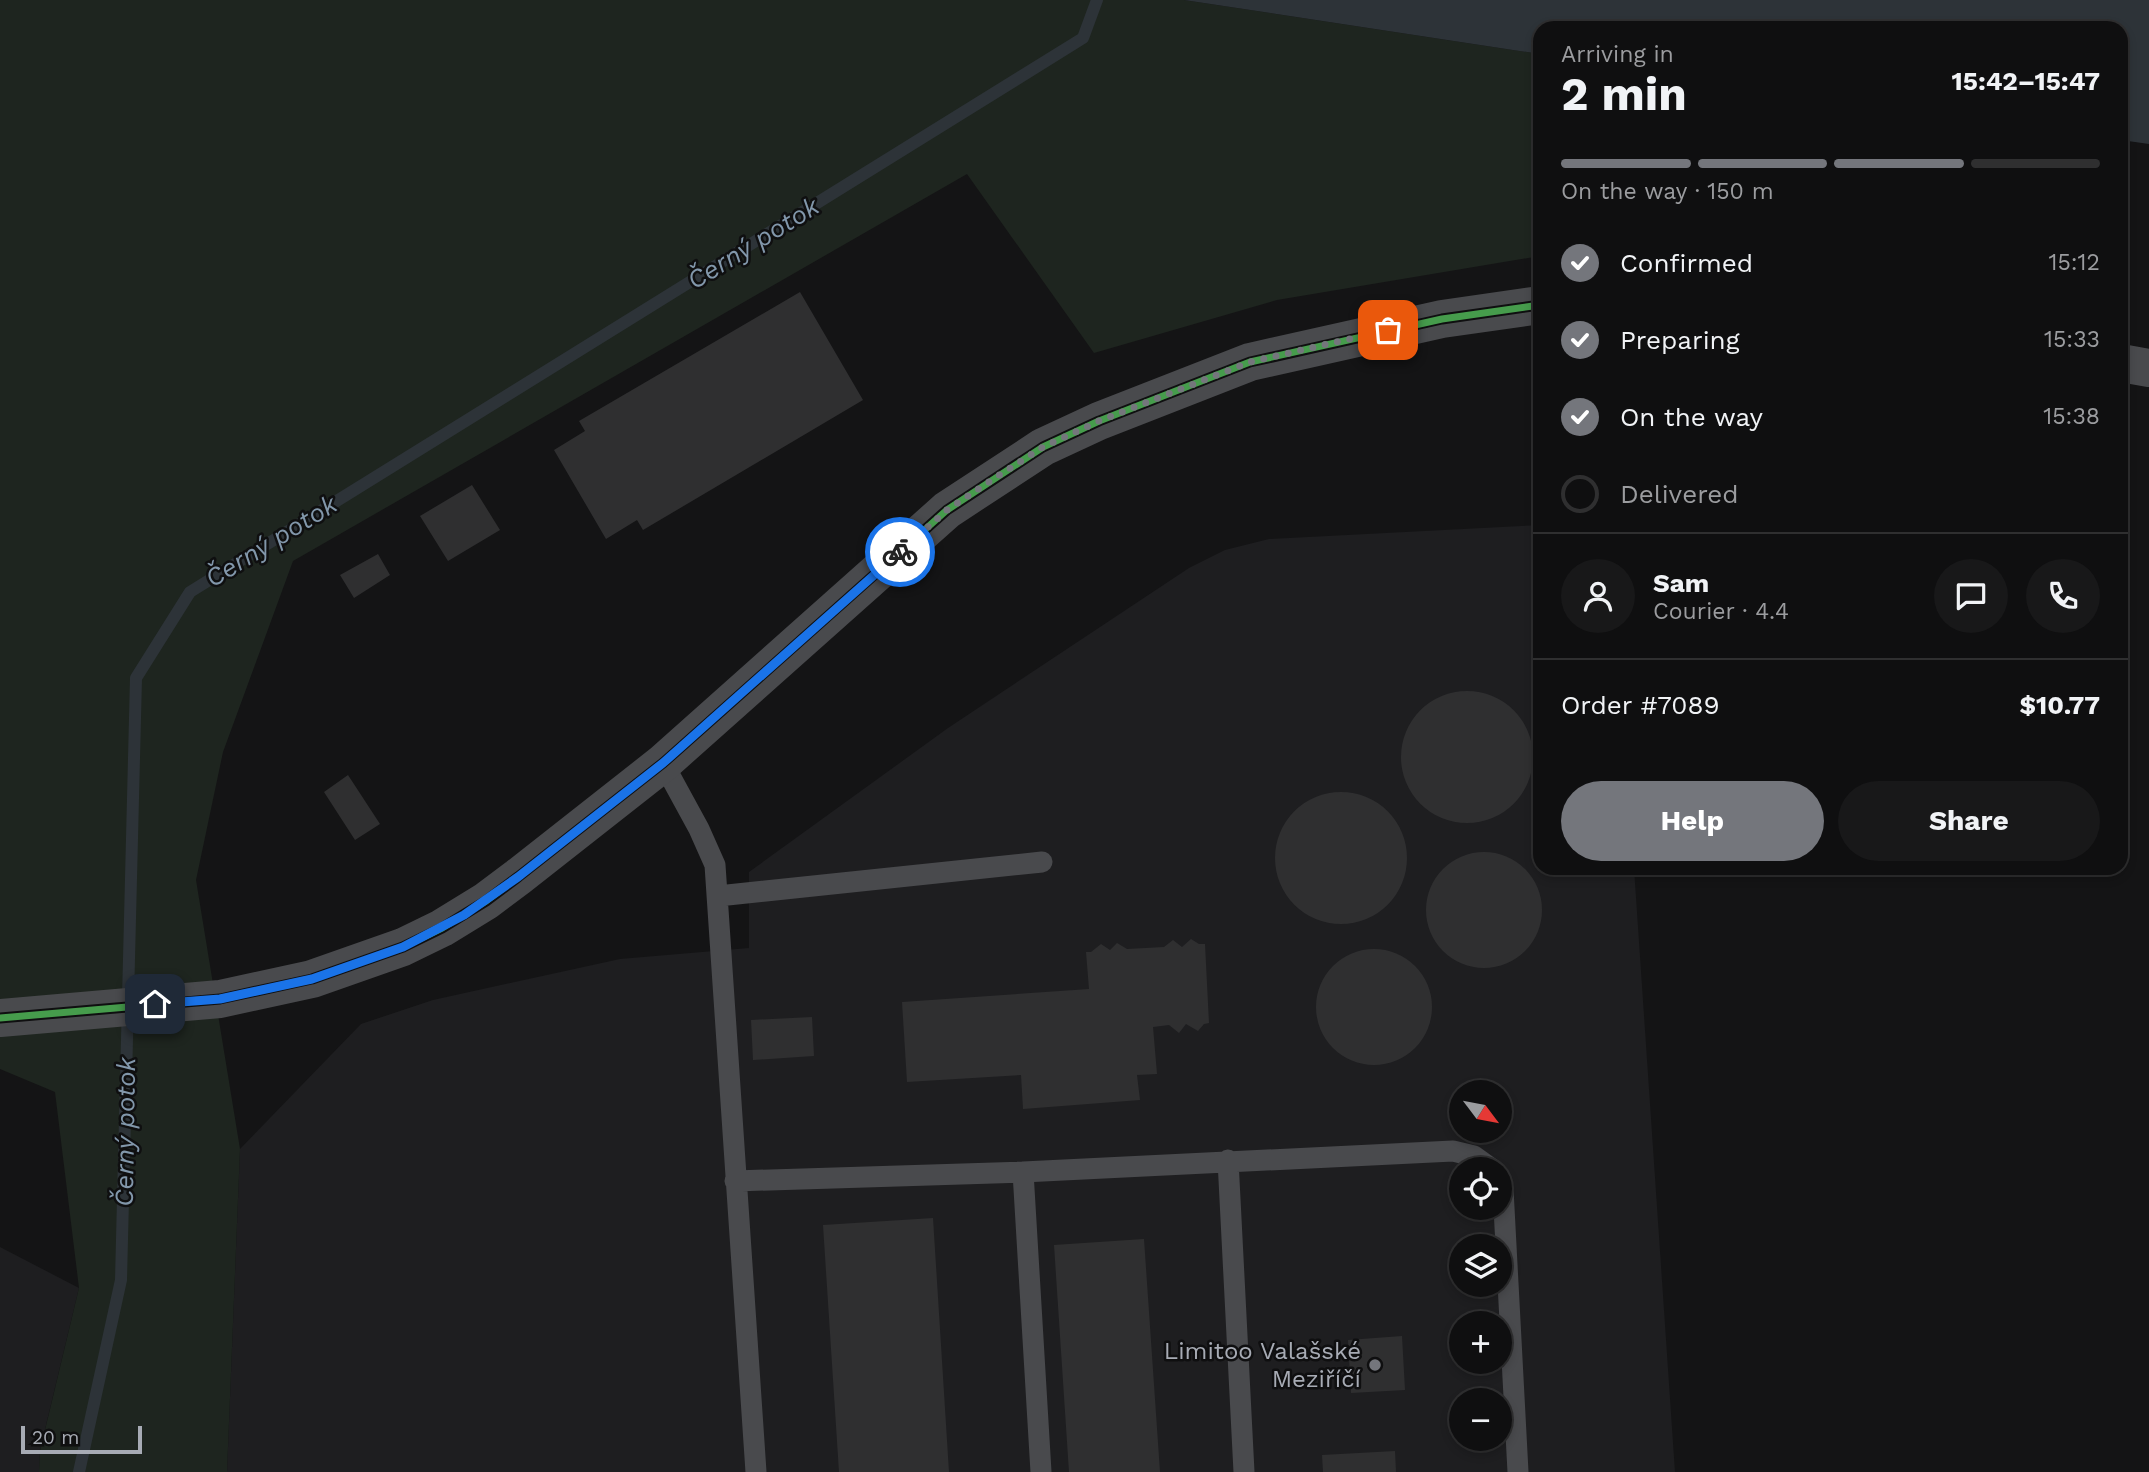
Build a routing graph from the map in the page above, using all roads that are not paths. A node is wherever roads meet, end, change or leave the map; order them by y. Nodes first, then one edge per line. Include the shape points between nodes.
1 (1533, 306) edge
2 (2128, 364) edge
3 (2149, 368) edge
4 (663, 763) junction
5 (1042, 862) dead end
6 (718, 896) junction
7 (0, 1018) edge
8 (1475, 1157) edge
9 (1228, 1160) junction
10 (1023, 1172) junction
11 (735, 1181) junction
12 (1505, 1220) edge
13 (756, 1472) edge
14 (1041, 1472) edge
15 (1244, 1472) edge
16 (1518, 1472) edge

1 - 4 street via 1442,319 1250,362 1043,447 947,510
2 - 3 street
4 - 6 lane via 715,865
4 - 7 street via 486,901 413,942 312,979 220,999
5 - 6 lane
6 - 11 lane
8 - 9 lane via 1453,1151
9 - 10 lane
9 - 15 lane
10 - 11 lane
10 - 14 lane
11 - 13 lane
12 - 16 lane

